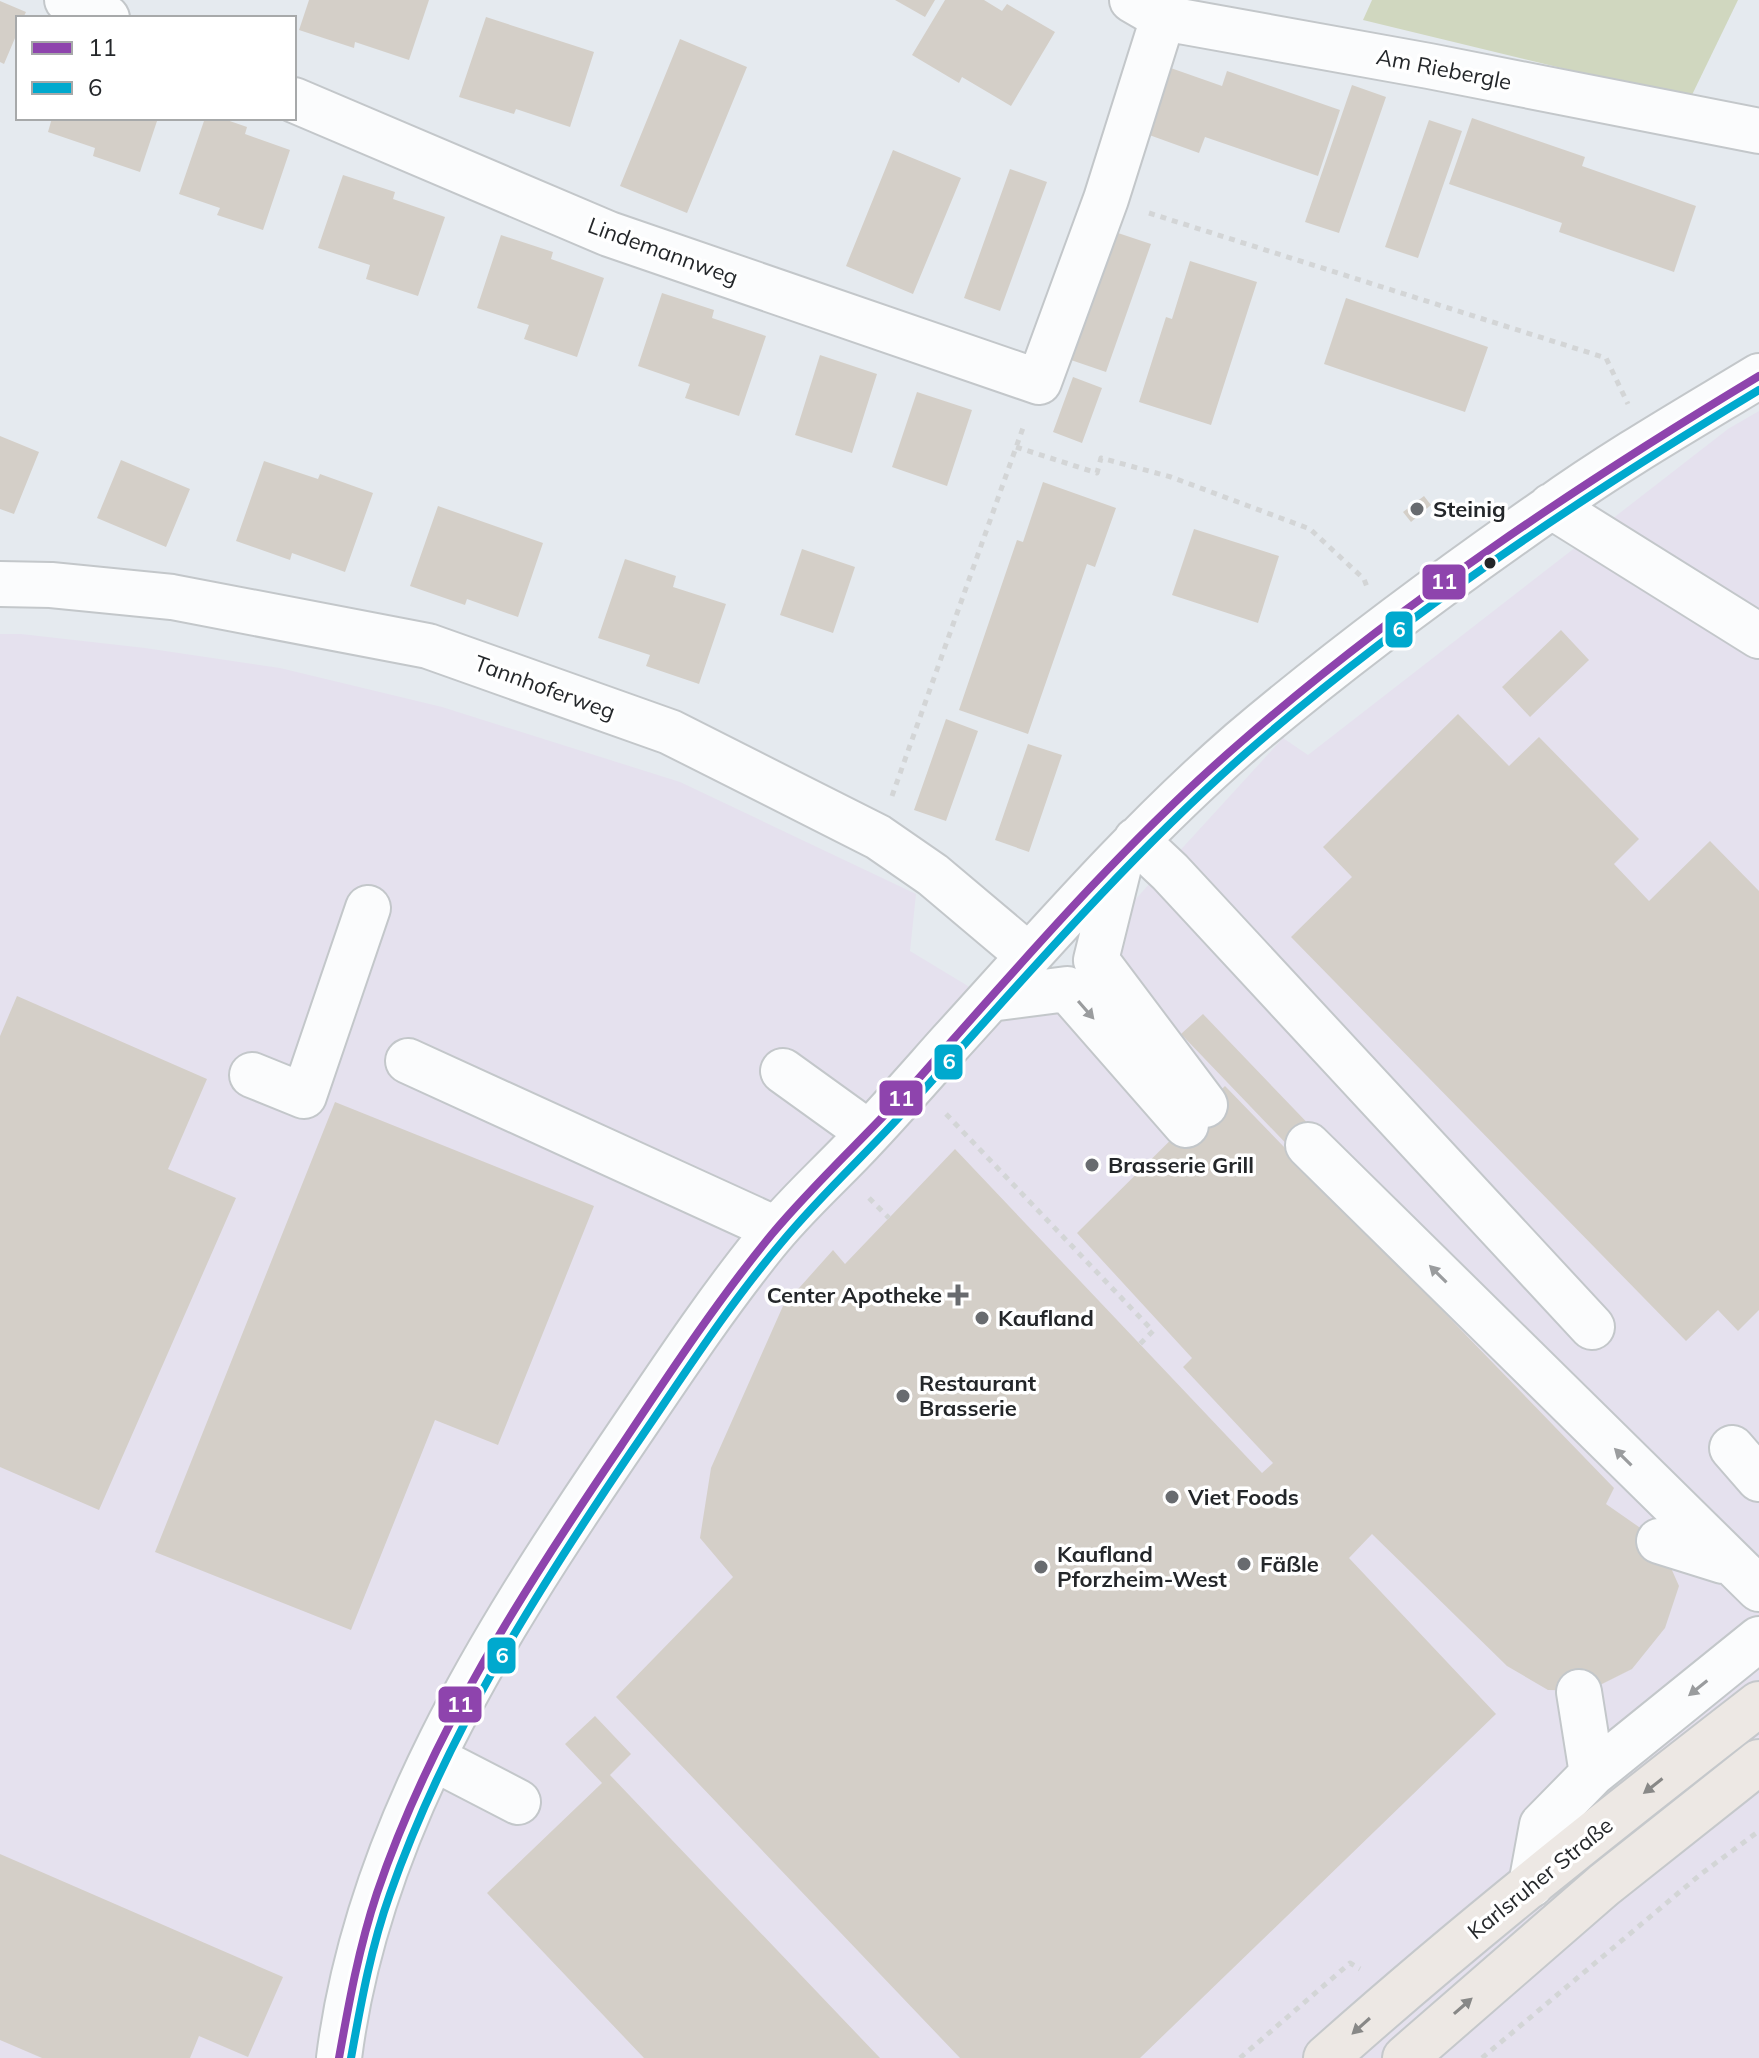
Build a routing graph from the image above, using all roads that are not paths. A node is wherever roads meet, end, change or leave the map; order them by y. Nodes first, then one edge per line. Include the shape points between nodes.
1 (67, 0) edge
2 (1148, 9) edge
3 (103, 16) edge
4 (296, 101) edge
5 (1759, 131) edge
6 (1759, 376) edge
7 (1551, 506) junction
8 (0, 584) edge
9 (1759, 636) edge
10 (1130, 846) junction
11 (368, 908) dead end
12 (1029, 956) junction
13 (990, 999) junction
14 (408, 1061) dead end
15 (783, 1071) dead end
16 (252, 1075) dead end
17 (869, 1133) junction
18 (1308, 1145) dead end
19 (776, 1229) junction
20 (1592, 1327) dead end
21 (1744, 1576) edge
22 (1759, 1639) edge
23 (1579, 1692) dead end
24 (1759, 1704) edge
25 (433, 1758) junction
26 (1759, 1762) edge
27 (1592, 1774) junction
28 (1759, 1792) edge
29 (518, 1802) dead end
30 (1531, 1885) junction
31 (1604, 1885) junction
32 (339, 2058) edge
33 (1326, 2058) edge
34 (1405, 2058) edge

1 - 3 street
2 - 4 street, Lindemannweg via 1106,199 1039,382 609,234
2 - 5 street, Am Riebergle
6 - 7 street
7 - 9 street
7 - 10 street via 1240,743
8 - 12 street, Tannhoferweg via 172,597 428,646 670,732 878,837 933,875
10 - 12 street
13 -> 10 street via 1067,989 1195,1115 1096,960
10 - 20 street via 1170,872
11 - 16 street via 304,1096
12 - 13 street
13 - 17 street
14 - 19 street
15 - 17 street
17 - 19 street
21 -> 18 street via 1655,1523
19 - 25 street via 672,1370 517,1603
22 -> 27 street
23 - 27 street
24 -> 30 main road, Karlsruher Straße
25 - 29 street
25 - 32 street via 371,1913
26 - 31 main road, Karlsruher Straße
27 - 30 street via 1542,1825
28 - 31 main road via 1654,1860
30 -> 33 main road, Karlsruher Straße
34 -> 31 main road, Karlsruher Straße

